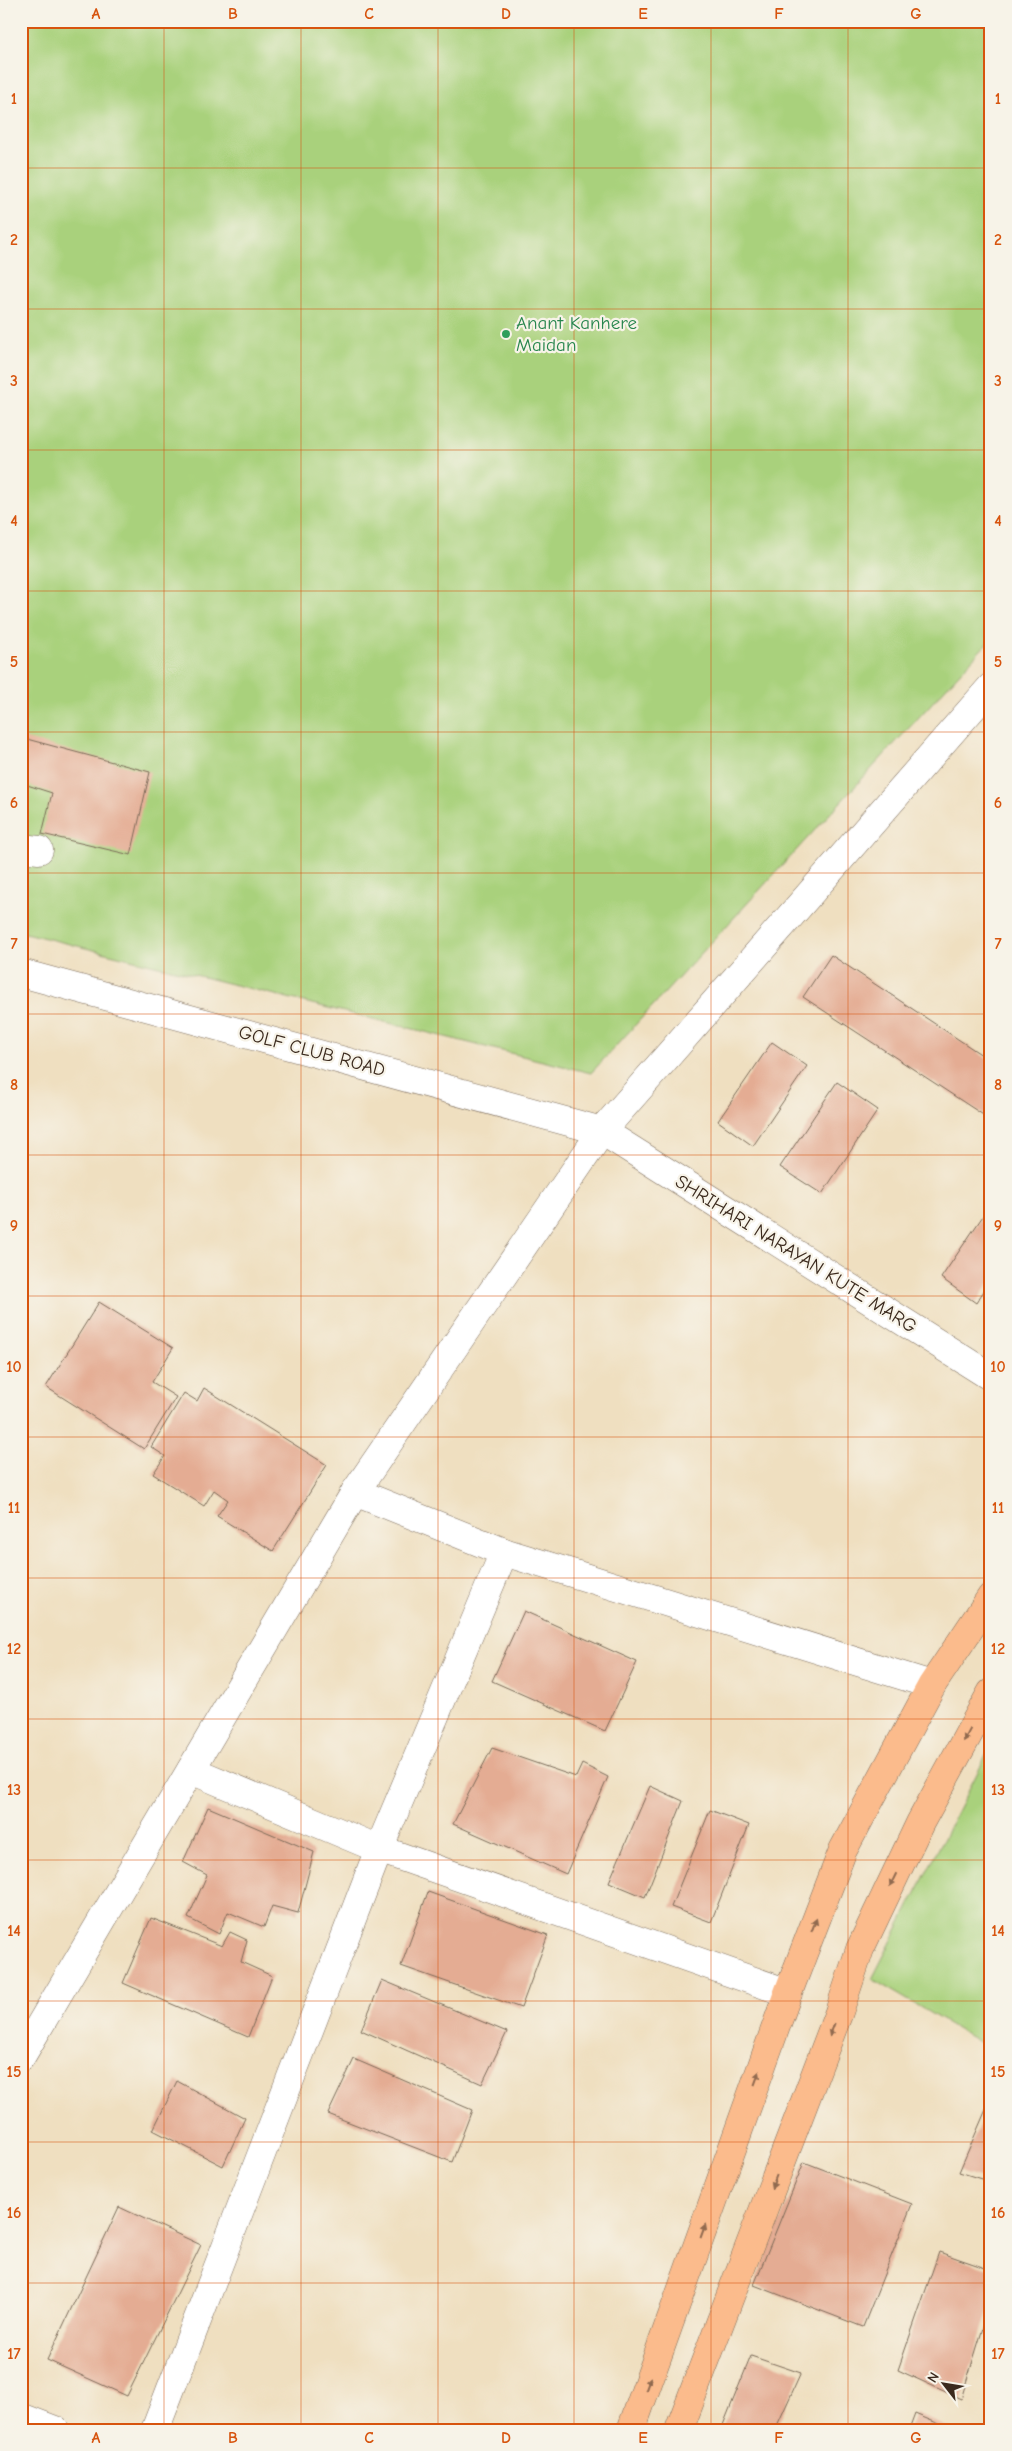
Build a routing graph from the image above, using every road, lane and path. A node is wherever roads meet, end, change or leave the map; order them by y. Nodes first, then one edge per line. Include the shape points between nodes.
1 (991, 687) edge
2 (21, 973) edge
3 (602, 1131) junction
4 (991, 1377) edge
5 (355, 1492) junction
6 (504, 1552) junction
7 (991, 1597) edge
8 (932, 1685) junction
9 (991, 1693) edge
10 (191, 1770) junction
11 (379, 1849) junction
12 (788, 1993) junction
13 (21, 2057) edge
14 (21, 2417) edge
15 (55, 2430) edge
16 (155, 2430) edge
17 (632, 2430) edge
18 (679, 2430) edge

1 - 3 street
2 - 3 street, GOLF CLUB ROAD
3 - 4 street, SHRIHARI NARAYAN KUTE MARG
3 - 5 street
5 - 6 street
5 - 10 street
6 - 8 street
6 - 11 street
7 - 8 main road
12 -> 8 main road via 843,1850
9 -> 18 main road via 920,1823 860,1949 840,2012
10 - 11 street
10 - 13 street
11 - 12 street
11 - 16 street
17 -> 12 main road
14 - 15 street

